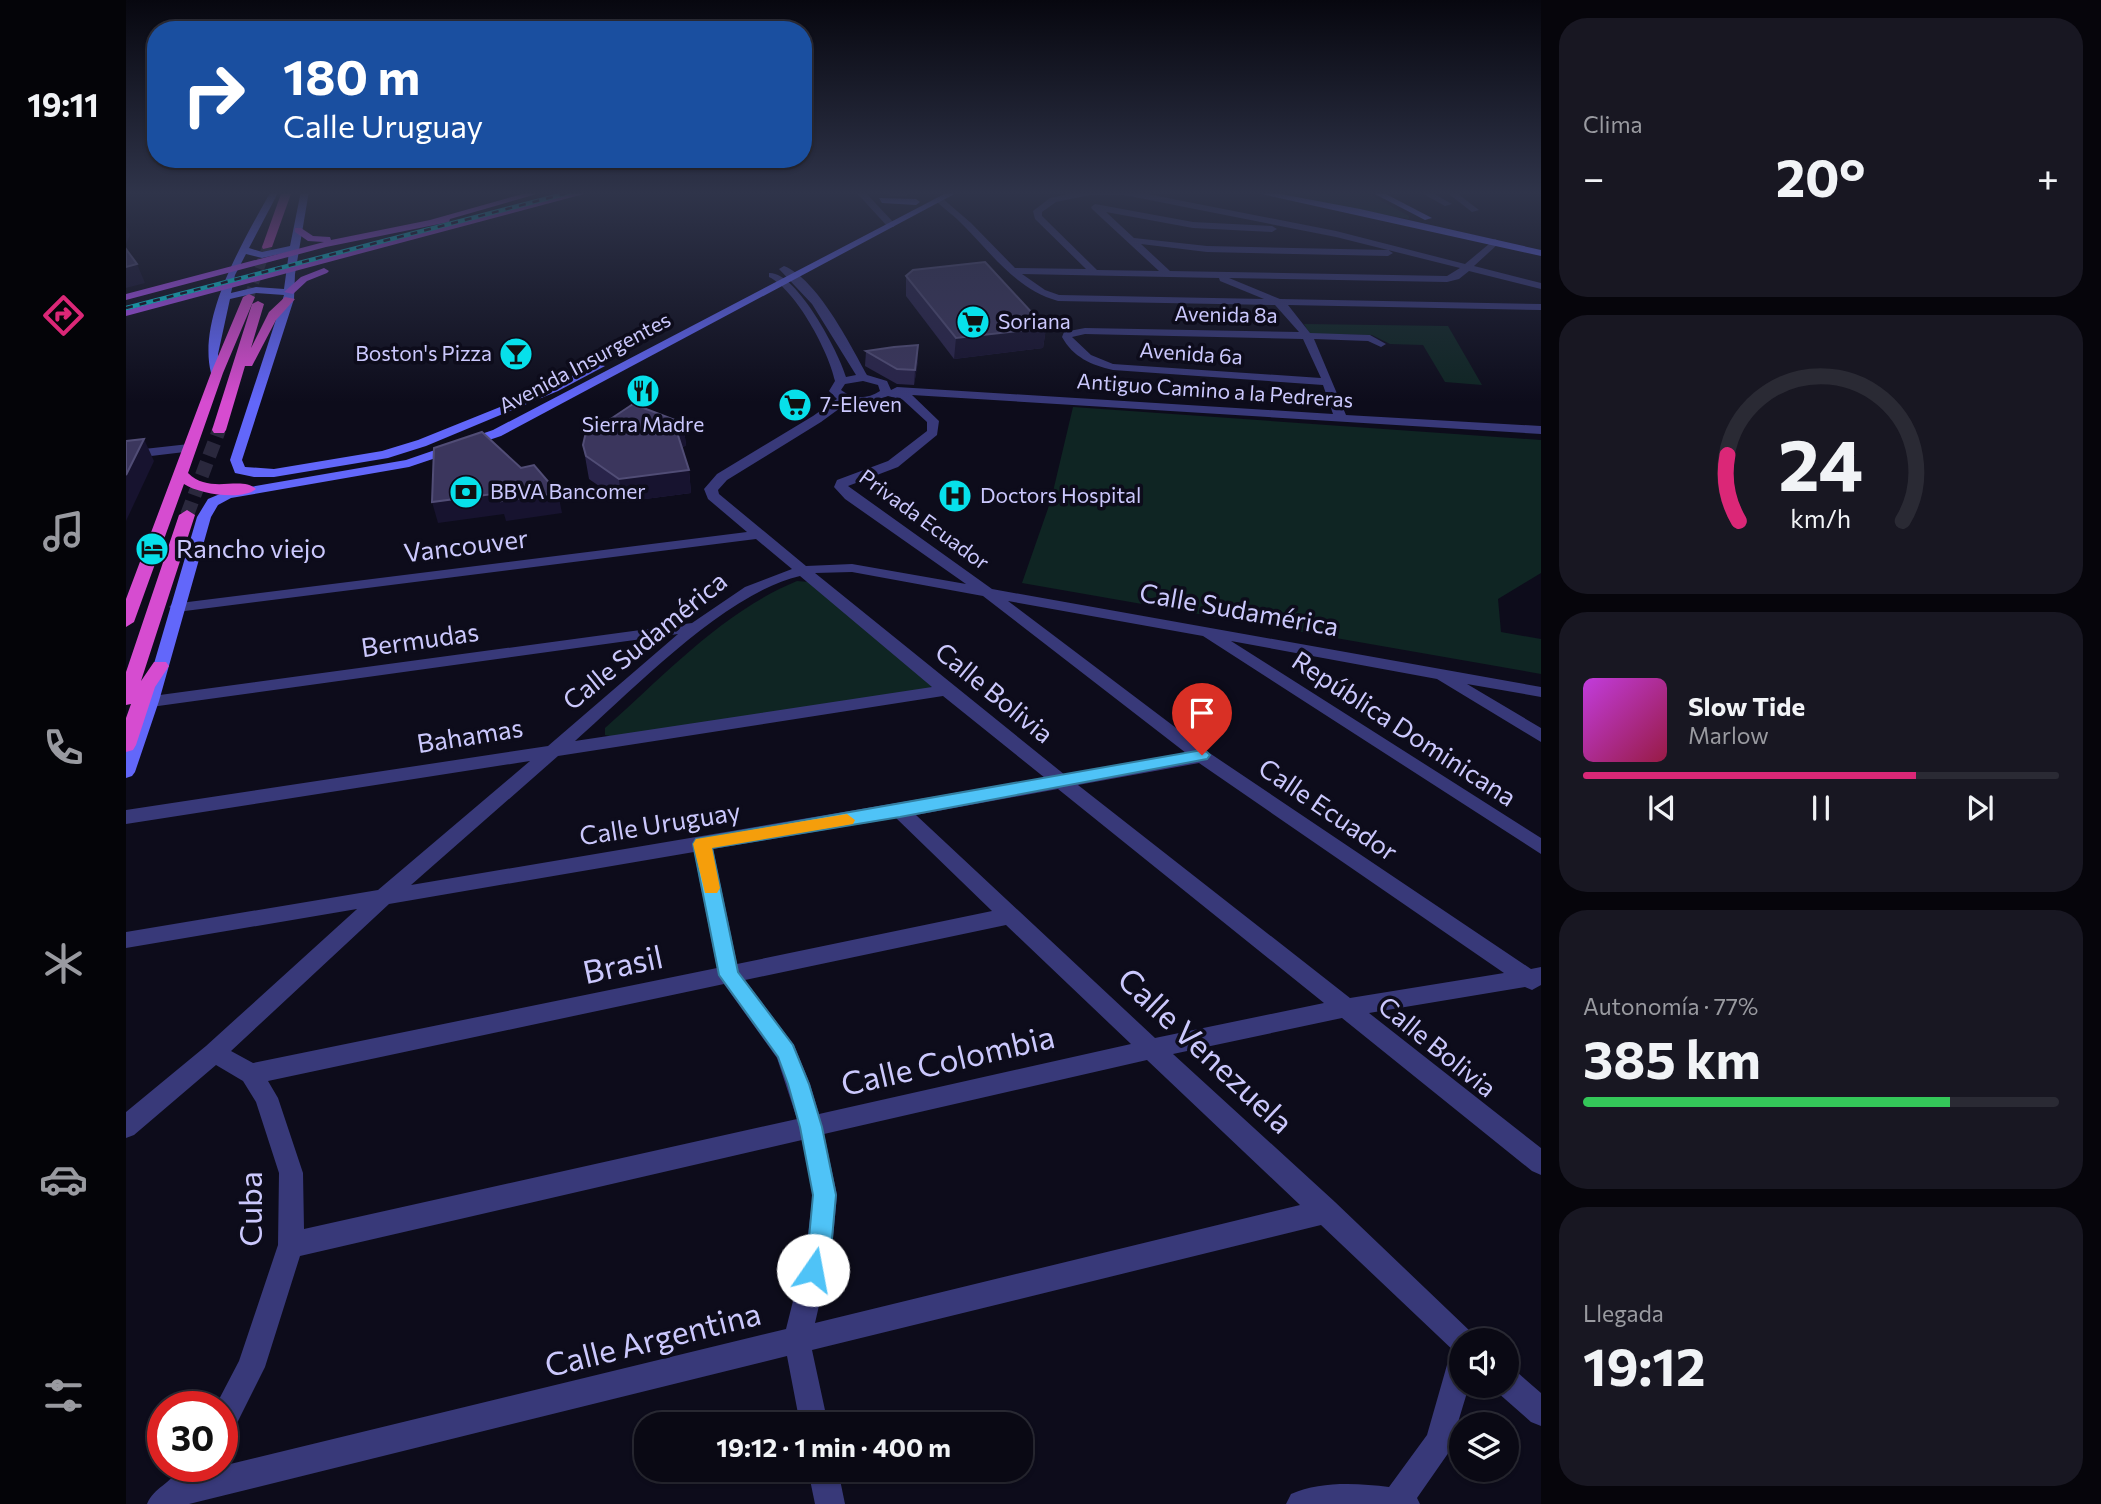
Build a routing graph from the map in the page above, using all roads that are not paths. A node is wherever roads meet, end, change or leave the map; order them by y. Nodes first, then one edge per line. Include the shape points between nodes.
1 (223, 261) edge
2 (237, 261) edge
3 (267, 261) edge
4 (292, 261) edge
5 (327, 261) edge
6 (361, 261) edge
7 (808, 261) edge
8 (814, 261) edge
9 (1004, 261) edge
10 (1083, 261) edge
11 (1153, 261) edge
12 (1446, 261) edge
13 (1472, 261) edge
14 (1466, 266) junction
15 (290, 271) junction
16 (1013, 271) junction
17 (231, 272) junction
18 (1094, 272) junction
19 (1167, 273) junction
20 (1210, 274) junction
21 (772, 275) joint
22 (788, 275) junction
23 (194, 284) junction
24 (162, 285) junction
25 (1541, 285) edge
26 (226, 296) junction
27 (289, 296) junction
28 (126, 297) edge
29 (1280, 304) junction
30 (1541, 307) edge
31 (126, 313) edge
32 (1069, 334) joint
33 (1305, 336) junction
34 (1381, 344) dead end
35 (636, 360) junction
36 (217, 373) junction
37 (863, 377) junction
38 (235, 381) junction
39 (1328, 382) junction
40 (842, 390) junction
41 (886, 391) junction
42 (546, 392) junction
43 (1341, 418) junction
44 (459, 428) junction
45 (219, 430) tunnel mouth
46 (1541, 430) edge
47 (497, 433) junction
48 (466, 445) junction
49 (189, 448) junction
50 (126, 456) edge
51 (361, 460) junction
52 (180, 473) junction
53 (306, 481) junction
54 (249, 489) junction
55 (187, 515) tunnel mouth
56 (761, 534) junction
57 (803, 570) junction
58 (990, 594) junction
59 (177, 607) junction
60 (126, 622) edge
61 (696, 627) junction
62 (1204, 632) junction
63 (160, 666) junction
64 (1432, 670) junction
65 (946, 690) junction
66 (1541, 692) edge
67 (126, 699) edge
68 (151, 701) junction
69 (1541, 736) edge
70 (126, 745) edge
71 (555, 749) junction
72 (1202, 755) junction
73 (126, 772) edge
74 (1059, 780) junction
75 (900, 811) junction
76 (126, 817) edge
77 (702, 844) junction
78 (1541, 847) edge
79 (385, 896) junction
80 (1008, 916) junction
81 (126, 940) edge
82 (729, 975) junction
83 (1537, 980) edge
84 (1346, 1008) junction
85 (1151, 1049) junction
86 (214, 1053) junction
87 (251, 1074) junction
88 (126, 1127) edge
89 (811, 1127) junction
90 (1541, 1163) edge
91 (1326, 1211) junction
92 (292, 1245) junction
93 (1449, 1330) edge
94 (797, 1341) junction
95 (238, 1392) edge
96 (1519, 1393) edge
97 (1451, 1398) edge
98 (812, 1412) edge
99 (1541, 1412) edge
100 (825, 1482) edge
101 (181, 1487) edge
102 (1401, 1503) edge
103 (830, 1504) edge
104 (1301, 1504) edge

1 - 24 main road
2 - 17 main road
3 - 17 main road
4 - 15 main road
5 - 15 main road
6 - 27 main road via 311,276
7 - 22 main road, Avenida Insurgentes
8 - 22 main road, Avenida Insurgentes
9 - 16 street
10 - 18 street
11 - 19 street
12 - 14 street
13 - 14 street
14 - 20 street via 1447,279
14 - 25 street
15 - 26 main road
15 - 27 main road
16 - 18 street
16 - 29 street via 1036,291 1065,299
17 - 23 main road
17 - 24 main road
17 - 26 main road
18 - 19 street
19 - 20 street
20 - 29 street
21 - 22 street
21 - 42 main road, Avenida Insurgentes
22 - 35 main road, Avenida Insurgentes
22 - 37 street via 810,293
22 - 40 street via 838,366
23 - 24 main road
23 - 28 main road
24 - 28 main road
26 - 27 main road via 256,290
26 - 31 main road via 191,296
26 - 36 main road via 212,354
27 - 38 highway via 272,312 257,349
27 - 51 main road, Avenida Insurgentes via 236,460 240,470 254,473
29 - 30 street
29 - 33 street
32 - 33 street, Avenida 8a
32 - 39 street, Avenida 6a via 1068,341 1090,360 1113,367
33 - 34 street, Avenida 8a via 1366,337
33 - 39 street via 1312,341
35 - 42 main road via 617,364 577,385
35 - 47 main road, Avenida Insurgentes
36 - 38 highway via 255,297
36 - 49 highway
37 - 40 street
37 - 41 street via 883,383
38 - 45 highway
39 - 43 street
40 - 41 street via 867,400
40 - 56 street, Calle Bolivia via 817,419 722,477 711,489 713,496
41 - 43 street, Antiguo Camino a la Pedreras
41 - 58 street, Privada Ecuador via 917,405 933,421 933,432 893,464 850,478 841,487
42 - 44 main road, Avenida Insurgentes
42 - 47 main road via 538,406
43 - 46 street, Antiguo Camino a la Pedreras
44 - 48 main road via 469,434
44 - 51 main road, Avenida Insurgentes
47 - 48 main road, Avenida Insurgentes
48 - 53 main road, Avenida Insurgentes via 409,463
49 - 50 street
49 - 52 highway
51 - 53 main road via 307,474
52 - 54 highway via 188,484 201,489
52 - 60 highway
53 - 54 main road, Avenida Insurgentes
54 - 59 main road, Avenida Insurgentes via 219,498 208,507
55 - 67 highway
56 - 57 street, Calle Bolivia
56 - 59 street, Vancouver
57 - 58 street, Calle Sudamérica via 852,568
57 - 61 street, Calle Sudamérica via 749,589
57 - 65 street, Calle Bolivia
58 - 62 street, Calle Sudamérica
58 - 72 street, Calle Ecuador
59 - 63 main road, Avenida Insurgentes
61 - 68 street, Bermudas
61 - 71 street, Calle Sudamérica
62 - 64 street, Calle Sudamérica
62 - 78 street, República Dominicana
63 - 68 main road, Avenida Insurgentes
63 - 70 highway via 146,687
64 - 66 street, Calle Sudamérica
64 - 69 street
65 - 71 street, Bahamas
65 - 74 street, Calle Bolivia
68 - 73 main road, Avenida Insurgentes
71 - 76 street, Bahamas
71 - 79 street, Calle Sudamérica
72 - 74 street, Calle Uruguay
72 - 83 street, Calle Ecuador
74 - 75 street, Calle Uruguay
74 - 84 street, Calle Bolivia
75 - 77 street, Calle Uruguay
75 - 80 street, Calle Venezuela
77 - 79 street, Calle Uruguay
77 - 82 street
79 - 81 street, Calle Uruguay
79 - 86 street, Calle Sudamérica
80 - 82 street, Brasil
80 - 85 street, Calle Venezuela
82 - 87 street, Brasil
82 - 89 street via 786,1052
83 - 84 street, Calle Colombia
84 - 85 street, Calle Colombia
84 - 90 street, Calle Bolivia
85 - 89 street, Calle Colombia
85 - 91 street, Calle Venezuela
86 - 87 street
86 - 88 street, Calle Sudamérica
87 - 92 street, Cuba via 265,1098 291,1173
89 - 92 street, Calle Colombia
89 - 94 street via 824,1195 819,1249
91 - 93 street, Calle Venezuela
91 - 94 street, Calle Argentina
92 - 95 street, Cuba via 251,1367
94 - 98 street
94 - 101 street, Calle Argentina
96 - 99 street
97 - 102 street via 1438,1442
100 - 103 street
102 - 104 street via 1359,1499

